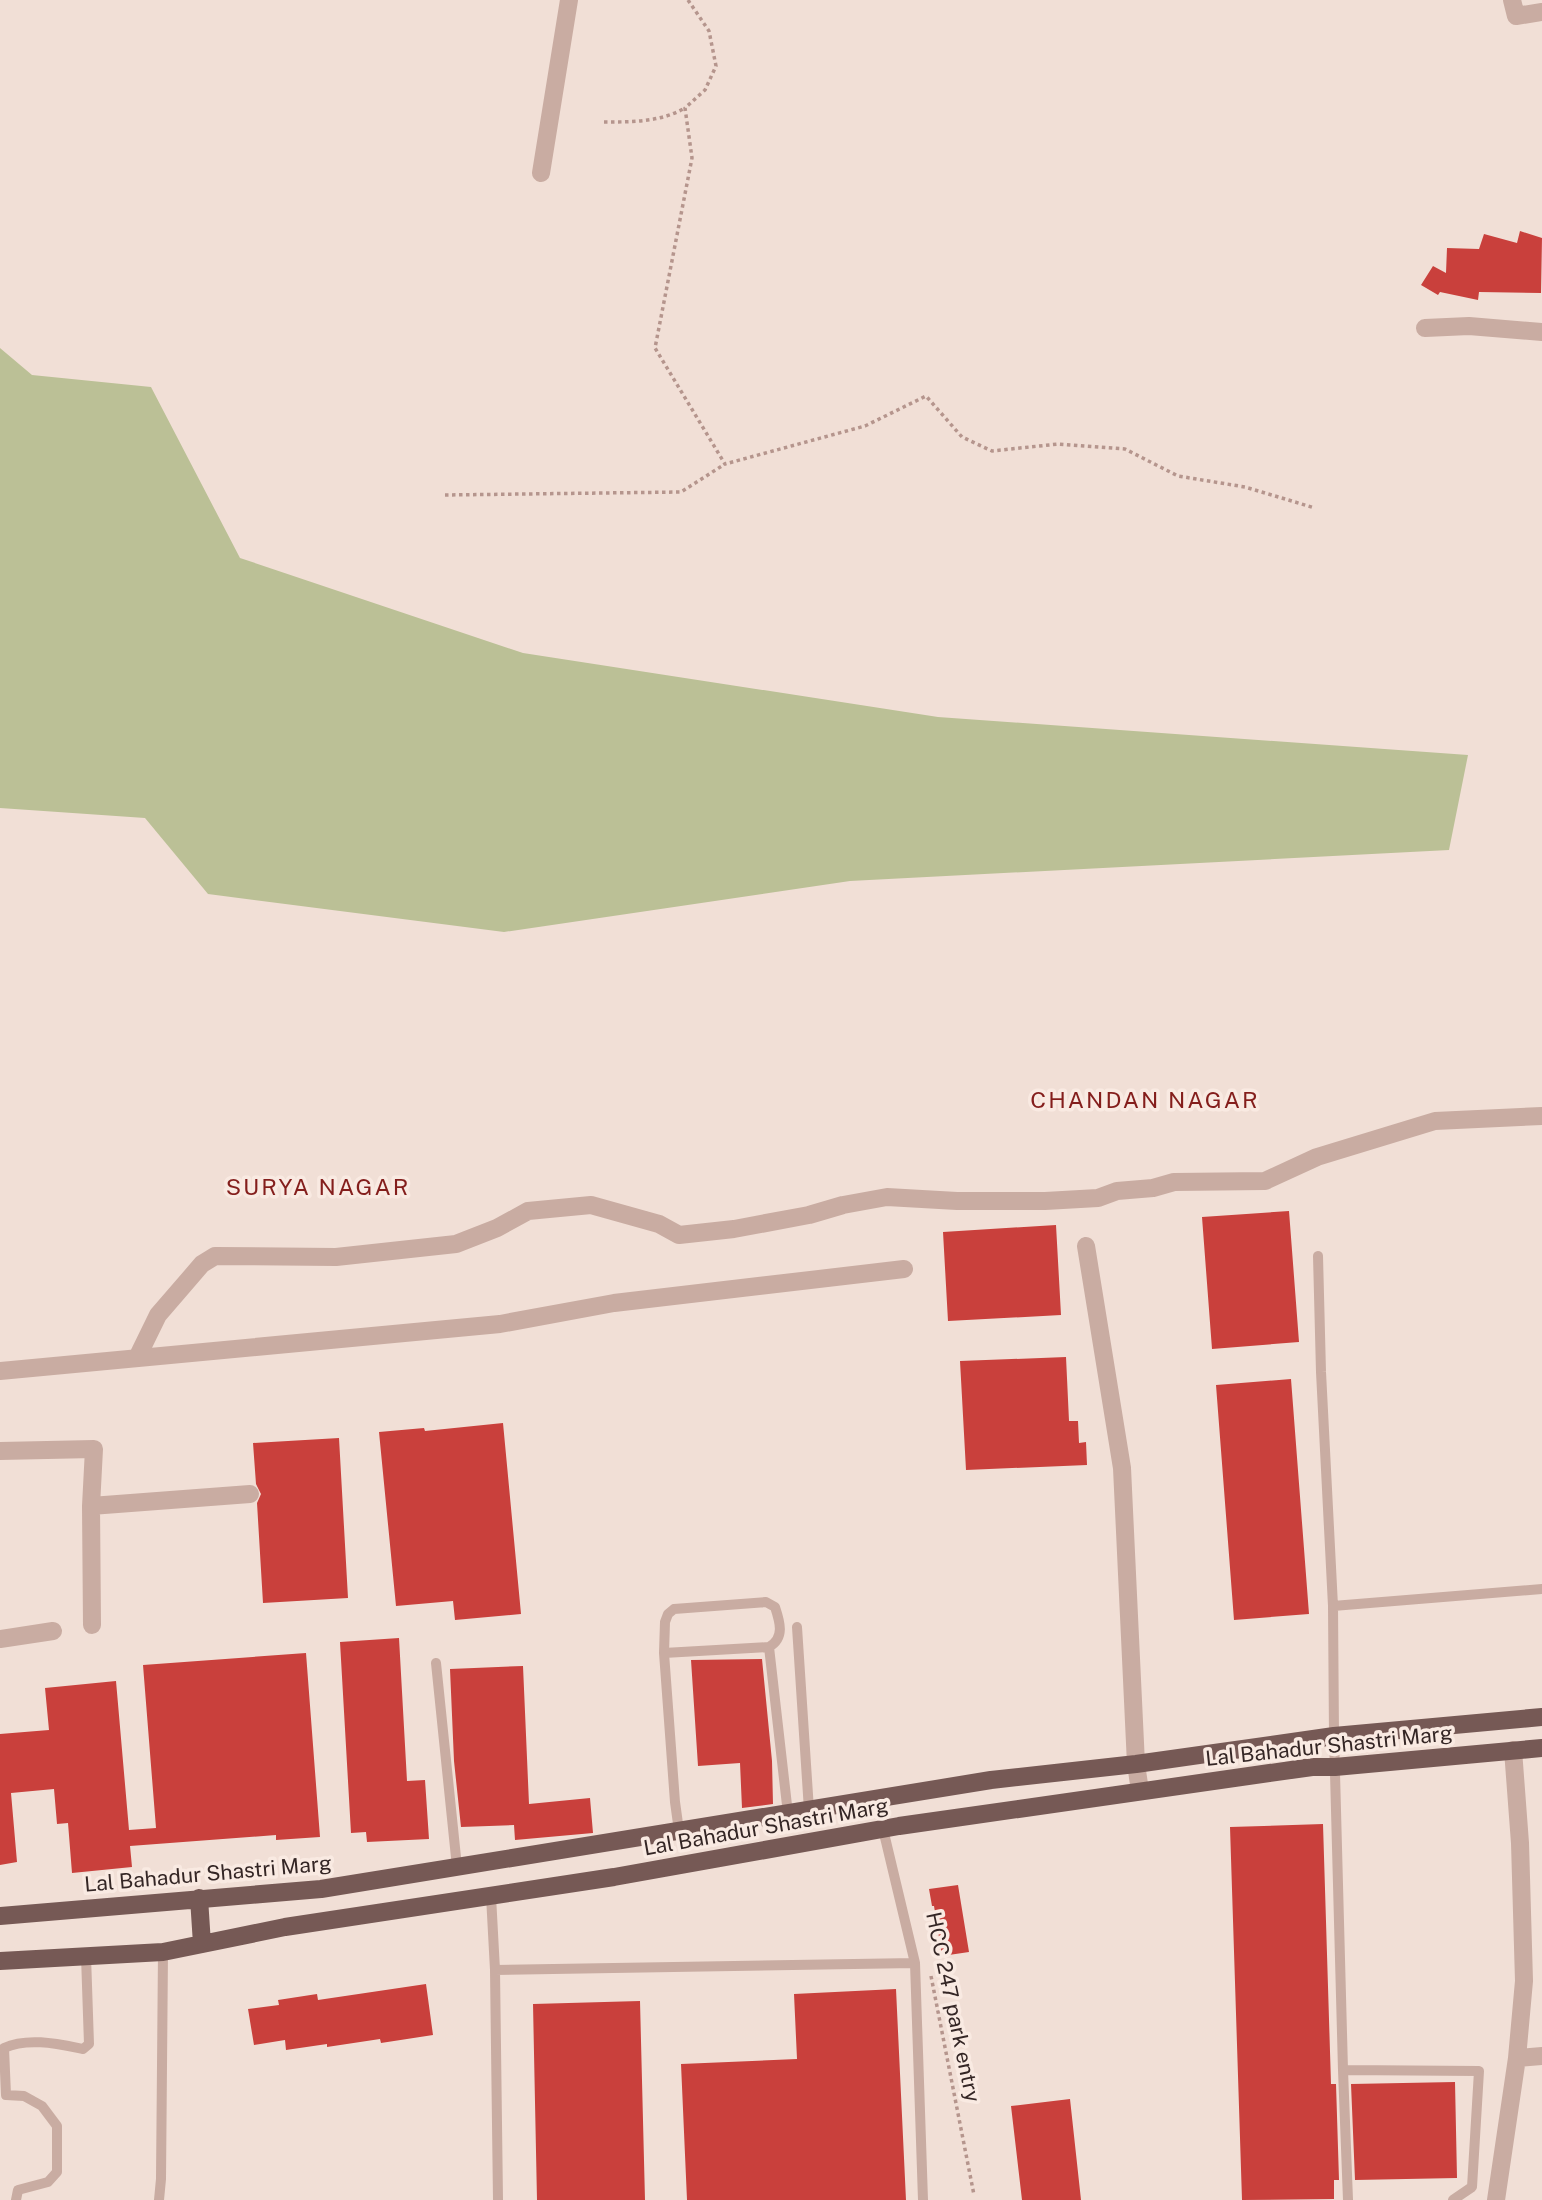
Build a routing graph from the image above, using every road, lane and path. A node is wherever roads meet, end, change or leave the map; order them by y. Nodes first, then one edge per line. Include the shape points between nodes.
1 (569, 0) edge
2 (688, 0) edge
3 (1512, 0) edge
4 (1542, 12) edge
5 (685, 108) junction
6 (604, 122) dead end
7 (541, 173) dead end
8 (1425, 328) dead end
9 (1542, 332) edge
10 (725, 464) junction
11 (445, 495) dead end
12 (1315, 508) dead end
13 (1542, 1116) edge
14 (1086, 1246) dead end
15 (1318, 1256) dead end
16 (904, 1269) dead end
17 (137, 1357) junction
18 (0, 1371) edge
19 (0, 1451) edge
20 (250, 1494) dead end
21 (91, 1506) junction
22 (1542, 1589) edge
23 (1333, 1606) junction
24 (92, 1625) dead end
25 (797, 1626) dead end
26 (53, 1631) dead end
27 (0, 1639) edge
28 (769, 1647) junction
29 (664, 1653) junction
30 (436, 1663) dead end
31 (1542, 1717) edge
32 (1334, 1736) junction
33 (1542, 1748) edge
34 (1513, 1750) junction
35 (1136, 1764) junction
36 (1335, 1767) junction
37 (1140, 1791) junction
38 (809, 1810) junction
39 (788, 1814) junction
40 (761, 1818) junction
41 (883, 1829) junction
42 (679, 1831) junction
43 (766, 1850) junction
44 (457, 1867) junction
45 (491, 1896) junction
46 (199, 1898) junction
47 (0, 1916) edge
48 (202, 1944) junction
49 (163, 1952) junction
50 (86, 1956) junction
51 (0, 1961) edge
52 (915, 1963) junction
53 (495, 1970) junction
54 (930, 1973) dead end
55 (1542, 2056) edge
56 (1517, 2058) junction
57 (1343, 2070) junction
58 (974, 2194) dead end
59 (16, 2200) edge
60 (159, 2200) edge
61 (498, 2200) edge
62 (923, 2200) edge
63 (1349, 2200) edge
64 (1453, 2200) edge
65 (1496, 2200) edge

1 - 7 street
2 - 5 path via 709,31 716,66 705,90
3 - 4 street via 1516,16
5 - 6 path via 635,122
5 - 10 path via 692,158 654,348
8 - 9 street via 1469,326
10 - 11 path via 681,492
10 - 12 path via 865,426 926,396 962,437 992,451 1058,444 1125,449 1178,476 1245,487
13 - 17 street via 1435,1121 1317,1157 1265,1181 1174,1182 1098,1198 1045,1201 887,1197 734,1229 679,1235 659,1224 591,1205 528,1211 456,1244 335,1257 215,1256 202,1264 158,1315
14 - 35 street via 1122,1468
15 - 23 lane
16 - 17 street via 614,1303 500,1324
17 - 18 street
19 - 21 street via 94,1449
20 - 21 street
21 - 24 street
22 - 23 lane
23 - 32 lane
25 - 38 lane
26 - 27 street
28 - 29 lane
28 - 29 lane via 779,1637 780,1622 775,1607 766,1602 674,1609 665,1622
28 - 39 lane
29 - 42 lane
30 - 44 lane
31 - 32 main road, Lal Bahadur Shastri Marg
32 - 35 main road, Lal Bahadur Shastri Marg
32 - 36 lane
33 - 34 main road, Lal Bahadur Shastri Marg
34 - 36 main road, Lal Bahadur Shastri Marg
34 - 56 street via 1524,1981
35 - 37 street
35 - 38 main road, Lal Bahadur Shastri Marg via 991,1780
36 - 37 main road, Lal Bahadur Shastri Marg
36 - 57 lane
37 - 41 main road, Lal Bahadur Shastri Marg
38 - 39 main road, Lal Bahadur Shastri Marg
39 - 40 main road, Lal Bahadur Shastri Marg
40 - 42 main road, Lal Bahadur Shastri Marg
40 - 43 main road
41 - 43 main road, Lal Bahadur Shastri Marg
41 - 52 lane
42 - 44 main road, Lal Bahadur Shastri Marg
43 - 45 main road, Lal Bahadur Shastri Marg
44 - 46 main road, Lal Bahadur Shastri Marg via 321,1889
45 - 48 main road, Lal Bahadur Shastri Marg
45 - 53 lane
46 - 47 main road, Lal Bahadur Shastri Marg
46 - 48 main road
48 - 49 main road, Lal Bahadur Shastri Marg
49 - 50 main road, Lal Bahadur Shastri Marg
49 - 60 lane
50 - 51 main road, Lal Bahadur Shastri Marg
50 - 59 lane via 89,2044 83,2049 15,2042 4,2048 6,2095 24,2096 42,2106 57,2126 57,2172 48,2182 18,2190
52 - 53 lane
52 - 62 lane
53 - 61 lane
54 - 58 path, HCC 247 park entry
55 - 56 street
56 - 65 street
57 - 63 lane
57 - 64 lane via 1479,2071 1472,2187

